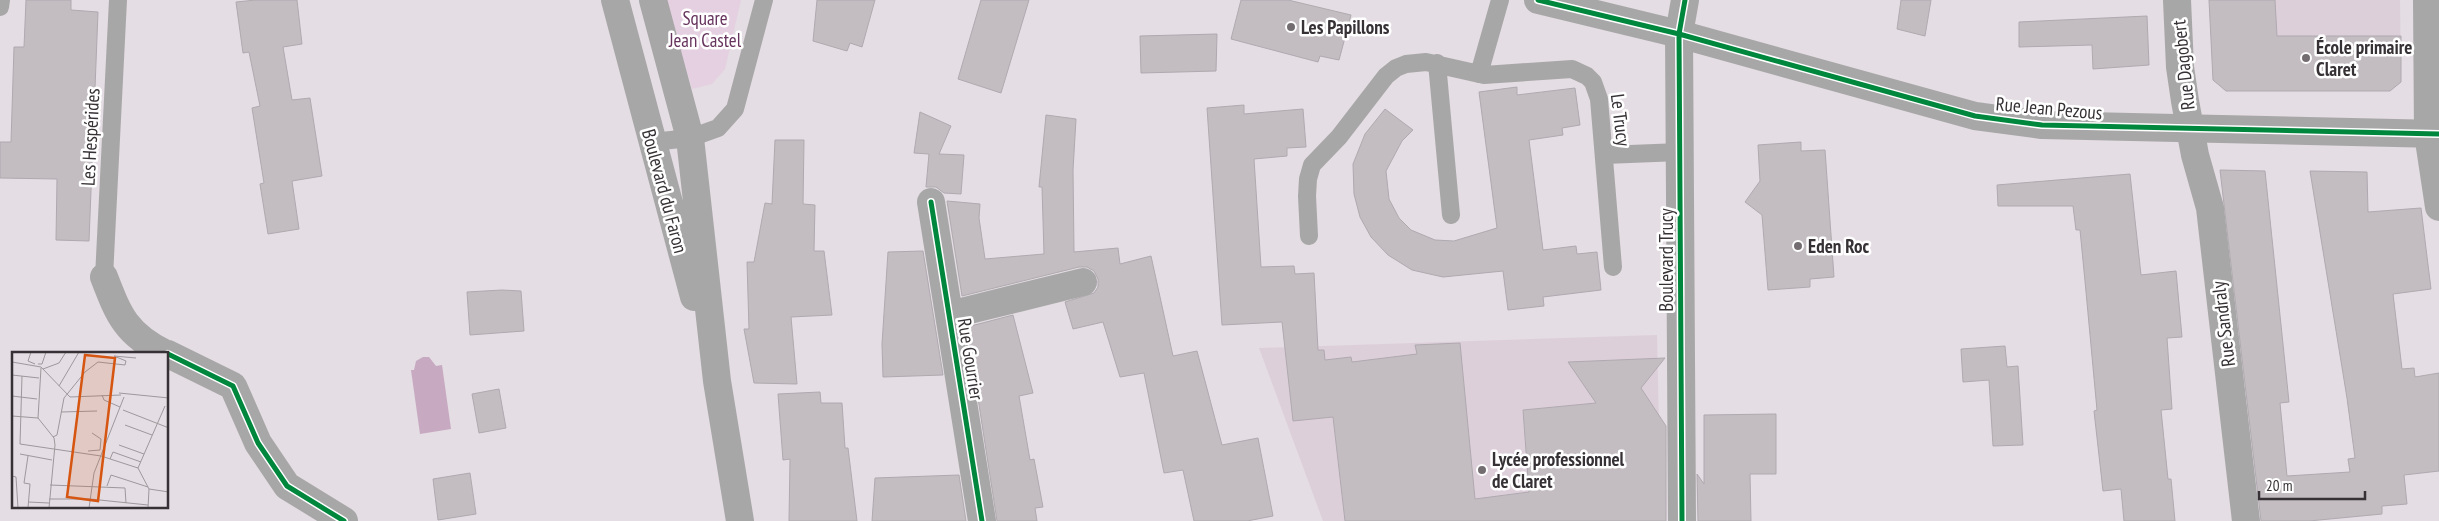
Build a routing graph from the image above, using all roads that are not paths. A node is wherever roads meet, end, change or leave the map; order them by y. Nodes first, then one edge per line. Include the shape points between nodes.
1 (1, 0) edge
2 (118, 0) edge
3 (615, 0) edge
4 (653, 0) edge
5 (764, 0) edge
6 (1500, 0) edge
7 (1538, 0) edge
8 (1685, 0) edge
9 (2176, 0) edge
10 (2426, 0) edge
11 (0, 7) edge
12 (1679, 34) junction
13 (1437, 63) junction
14 (1478, 74) junction
15 (2190, 129) junction
16 (2434, 134) edge
17 (690, 138) junction
18 (652, 142) junction
19 (1680, 152) junction
20 (1604, 155) junction
21 (931, 202) dead end
22 (2439, 207) edge
23 (1451, 216) dead end
24 (1309, 236) dead end
25 (1614, 266) dead end
26 (104, 277) joint
27 (1083, 282) dead end
28 (949, 315) junction
29 (163, 352) edge
30 (169, 355) edge
31 (716, 381) junction
32 (344, 521) edge
33 (740, 521) edge
34 (982, 521) edge
35 (1682, 521) edge
36 (2246, 521) edge

1 - 11 lane
2 - 26 lane, Les Hespérides
3 - 18 street, Boulevard du Faron
4 - 17 street, Boulevard du Faron
5 - 17 lane, Boulevard du Faron via 736,108 718,128
6 - 14 lane
7 - 12 street, Rue Jean Pezous
8 - 12 street, Boulevard Trucy
9 - 15 street, Rue Dagobert via 2180,68
10 - 16 street
12 - 15 street, Rue Jean Pezous via 1975,116 2042,126
12 - 19 street, Boulevard Trucy
13 - 14 lane, Le Trucy
13 - 23 lane
13 - 24 lane, Le Trucy via 1406,64 1386,76 1339,137 1318,156 1308,179
14 - 20 lane, Le Trucy via 1572,68 1581,71 1593,82 1600,99
15 - 16 street, Rue Jean Pezous
15 - 36 street, Rue Sandraly via 2210,208
16 - 22 street
17 - 18 lane
17 - 31 street, Boulevard du Faron
18 - 31 street, Boulevard du Faron
19 - 20 lane
19 - 35 street, Boulevard Trucy
20 - 25 lane, Le Trucy
21 - 28 street, Rue Gourrier
26 - 29 street via 118,313 142,342
27 - 28 street, Rue Gourrier
28 - 34 street, Rue Gourrier
30 - 32 street via 233,386 258,443 287,486
31 - 33 street, Boulevard du Faron

